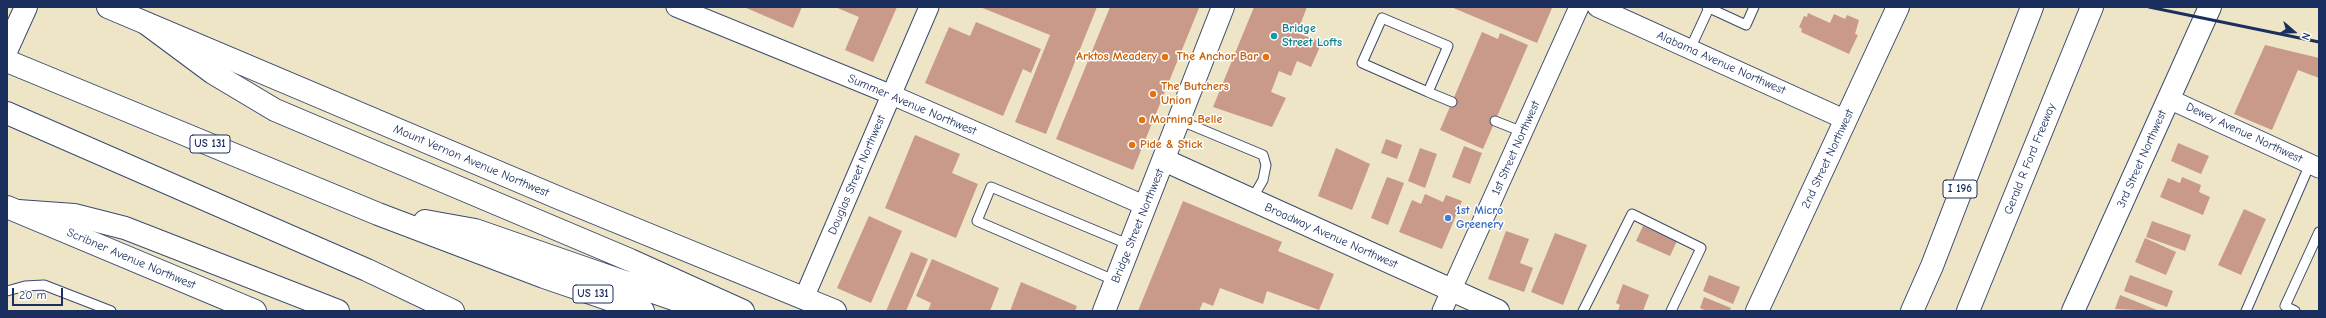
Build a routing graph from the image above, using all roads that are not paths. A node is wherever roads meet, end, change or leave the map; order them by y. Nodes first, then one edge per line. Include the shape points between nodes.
1 (26, 7) edge
2 (108, 7) edge
3 (676, 7) edge
4 (929, 7) edge
5 (1223, 7) edge
6 (1579, 7) edge
7 (1597, 7) edge
8 (1708, 7) edge
9 (1754, 7) edge
10 (1898, 7) edge
11 (2032, 7) edge
12 (2092, 7) edge
13 (2210, 7) edge
14 (147, 24) junction
15 (7, 49) edge
16 (1690, 49) junction
17 (7, 61) edge
18 (1428, 92) junction
19 (892, 96) junction
20 (2169, 99) junction
21 (1452, 102) dead end
22 (15, 117) edge
23 (1180, 120) junction
24 (1846, 120) junction
25 (1494, 121) dead end
26 (1523, 132) junction
27 (1164, 160) junction
28 (2315, 166) edge
29 (1251, 201) junction
30 (1146, 206) junction
31 (13, 209) edge
32 (378, 214) junction
33 (2319, 232) edge
34 (1130, 245) junction
35 (367, 270) junction
36 (1116, 281) junction
37 (1452, 290) junction
38 (7, 291) edge
39 (804, 298) junction
40 (244, 309) edge
41 (111, 311) edge
42 (338, 311) edge
43 (421, 311) edge
44 (453, 311) edge
45 (643, 311) edge
46 (708, 311) edge
47 (743, 311) edge
48 (835, 311) edge
49 (1104, 311) edge
50 (1442, 311) edge
51 (1498, 311) edge
52 (1583, 311) edge
53 (1671, 311) edge
54 (1757, 311) edge
55 (1912, 311) edge
56 (1968, 311) edge
57 (2073, 311) edge
58 (2246, 311) edge
59 (2295, 311) edge

1 - 15 main road
2 - 14 main road, Mount Vernon Avenue Northwest
3 - 19 street, Summer Avenue Northwest
4 - 19 street, Douglas Street Northwest
5 - 23 main road, Bridge Street Northwest
6 - 26 street, 1st Street Northwest
7 - 16 street, Alabama Avenue Northwest
8 - 9 lane via 1746,25
8 - 16 lane
10 - 24 main road, 2nd Street Northwest
11 - 55 main road, I 196 via 1932,266
12 - 56 main road, Gerald R Ford Freeway
13 - 20 main road, 3rd Street Northwest
14 - 39 main road, Mount Vernon Avenue Northwest
14 - 47 main road via 213,73 275,110 623,257
16 - 24 street, Alabama Avenue Northwest
17 - 32 main road, US 131
18 - 18 lane via 1362,63 1382,18 1448,46
18 - 21 lane
19 - 30 street, Summer Avenue Northwest
19 - 39 street, Douglas Street Northwest
20 - 28 street, Dewey Avenue Northwest
20 - 57 main road, 3rd Street Northwest
22 - 35 main road
23 - 27 main road, Bridge Street Northwest
23 - 29 lane via 1263,154 1266,165 1263,180
24 - 54 main road, 2nd Street Northwest
25 - 26 lane
26 - 37 street, 1st Street Northwest
27 - 29 main road, Broadway Avenue Northwest
27 - 30 main road, Bridge Street Northwest
28 - 58 lane
29 - 37 main road, Broadway Avenue Northwest
30 - 34 main road, Bridge Street Northwest
31 - 40 main road, Scribner Avenue Northwest
31 - 42 main road via 74,215 126,228
32 - 45 main road, US 131 via 544,277
32 - 46 main road via 475,230
33 - 59 lane via 2285,306
34 - 36 main road, Bridge Street Northwest
34 - 36 lane via 991,187 977,221
35 - 43 main road
35 - 44 main road
36 - 49 main road, Bridge Street Northwest
37 - 50 street, 1st Street Northwest
37 - 51 main road, Broadway Avenue Northwest
38 - 41 lane via 25,286 44,285
39 - 48 main road, Mount Vernon Avenue Northwest
52 - 53 lane via 1632,214 1701,248

